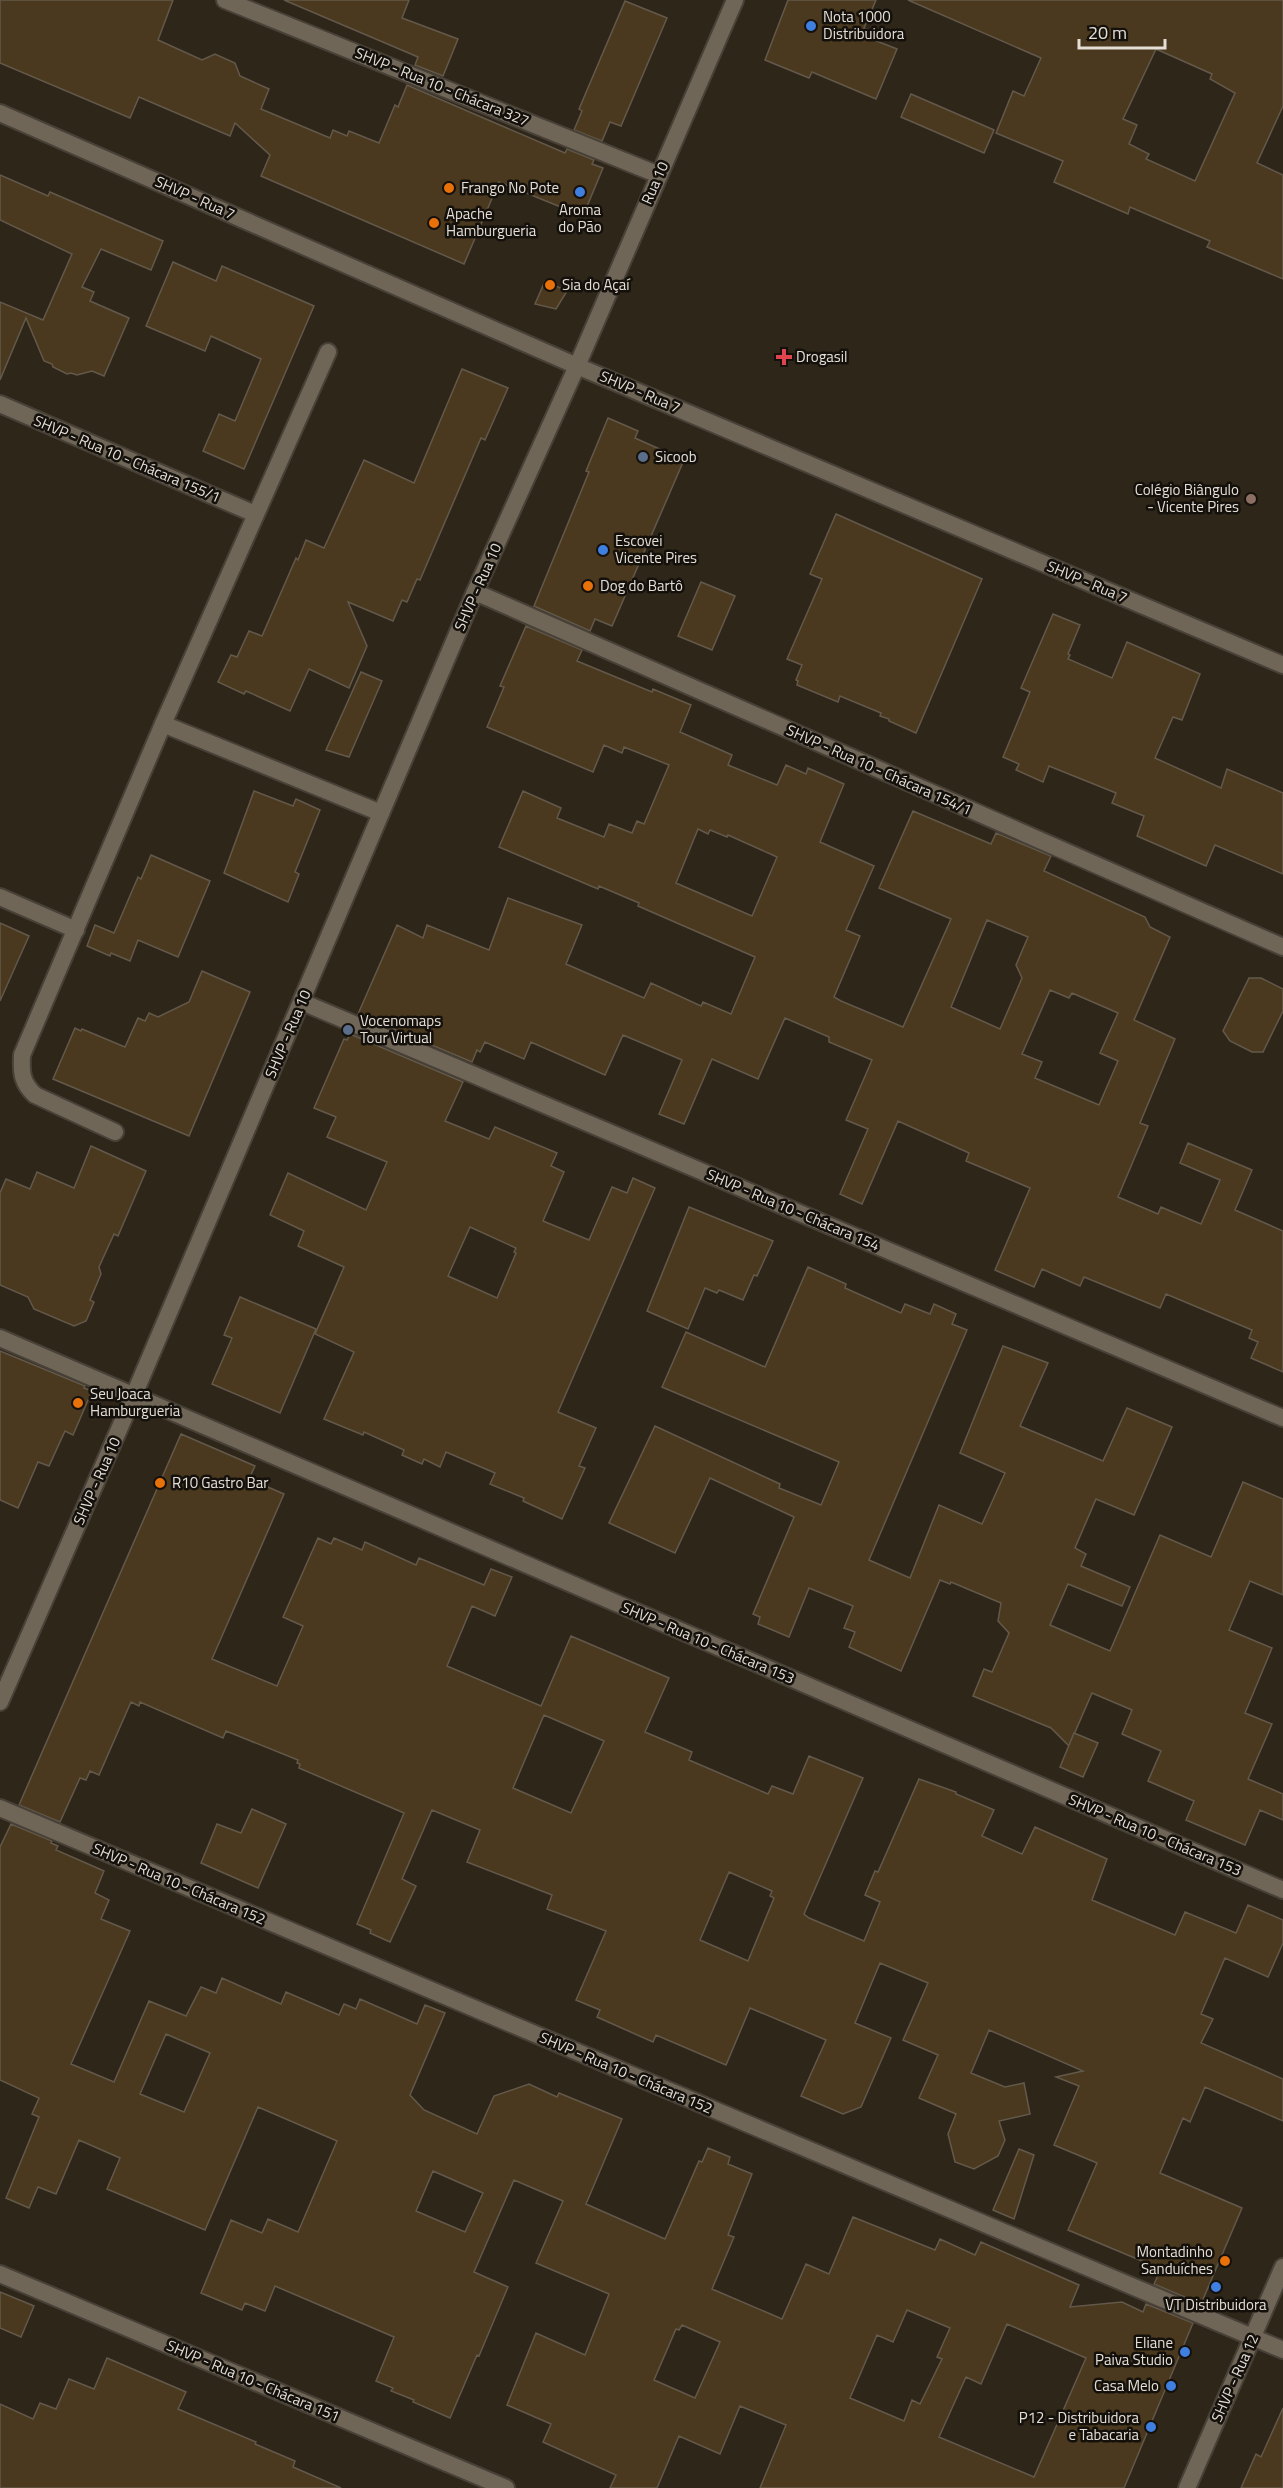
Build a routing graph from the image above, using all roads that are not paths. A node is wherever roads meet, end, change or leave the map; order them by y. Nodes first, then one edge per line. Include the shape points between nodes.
1 (225, 0) edge
2 (735, 0) edge
3 (0, 113) edge
4 (659, 174) junction
5 (328, 352) dead end
6 (577, 366) junction
7 (0, 404) edge
8 (255, 514) junction
9 (475, 592) junction
10 (1283, 665) edge
11 (163, 724) junction
12 (381, 813) junction
13 (0, 897) edge
14 (76, 930) junction
15 (1283, 948) edge
16 (302, 1002) junction
17 (115, 1132) dead end
18 (0, 1338) edge
19 (134, 1395) junction
20 (1283, 1418) edge
21 (0, 1702) edge
22 (0, 1808) edge
23 (1283, 1890) edge
24 (1283, 2267) edge
25 (0, 2274) edge
26 (1253, 2337) junction
27 (1283, 2350) edge
28 (506, 2488) edge
29 (1186, 2488) edge

1 - 4 street, SHVP - Rua 10 - Chácara 327
2 - 4 street, Rua 10
3 - 6 street, SHVP - Rua 7
4 - 6 street, Rua 10
5 - 8 street
6 - 9 street, SHVP - Rua 10
6 - 10 street, SHVP - Rua 7
7 - 8 street, SHVP - Rua 10 - Chácara 155/1
8 - 11 street
9 - 12 street, SHVP - Rua 10
9 - 15 street, SHVP - Rua 10 - Chácara 154/1
11 - 12 street
11 - 14 street
12 - 16 street, SHVP - Rua 10
13 - 14 street
14 - 17 street via 22,1055 21,1075 25,1086 35,1095
16 - 19 street, SHVP - Rua 10
16 - 20 street, SHVP - Rua 10 - Chácara 154
18 - 19 street, SHVP - Rua 10 - Chácara 153
19 - 21 street, SHVP - Rua 10
19 - 23 street, SHVP - Rua 10 - Chácara 153
22 - 26 street, SHVP - Rua 10 - Chácara 152
24 - 26 street, SHVP - Rua 12
25 - 28 street, SHVP - Rua 10 - Chácara 151
26 - 27 street, SHVP - Rua 10 - Chácara 152
26 - 29 street, SHVP - Rua 12

